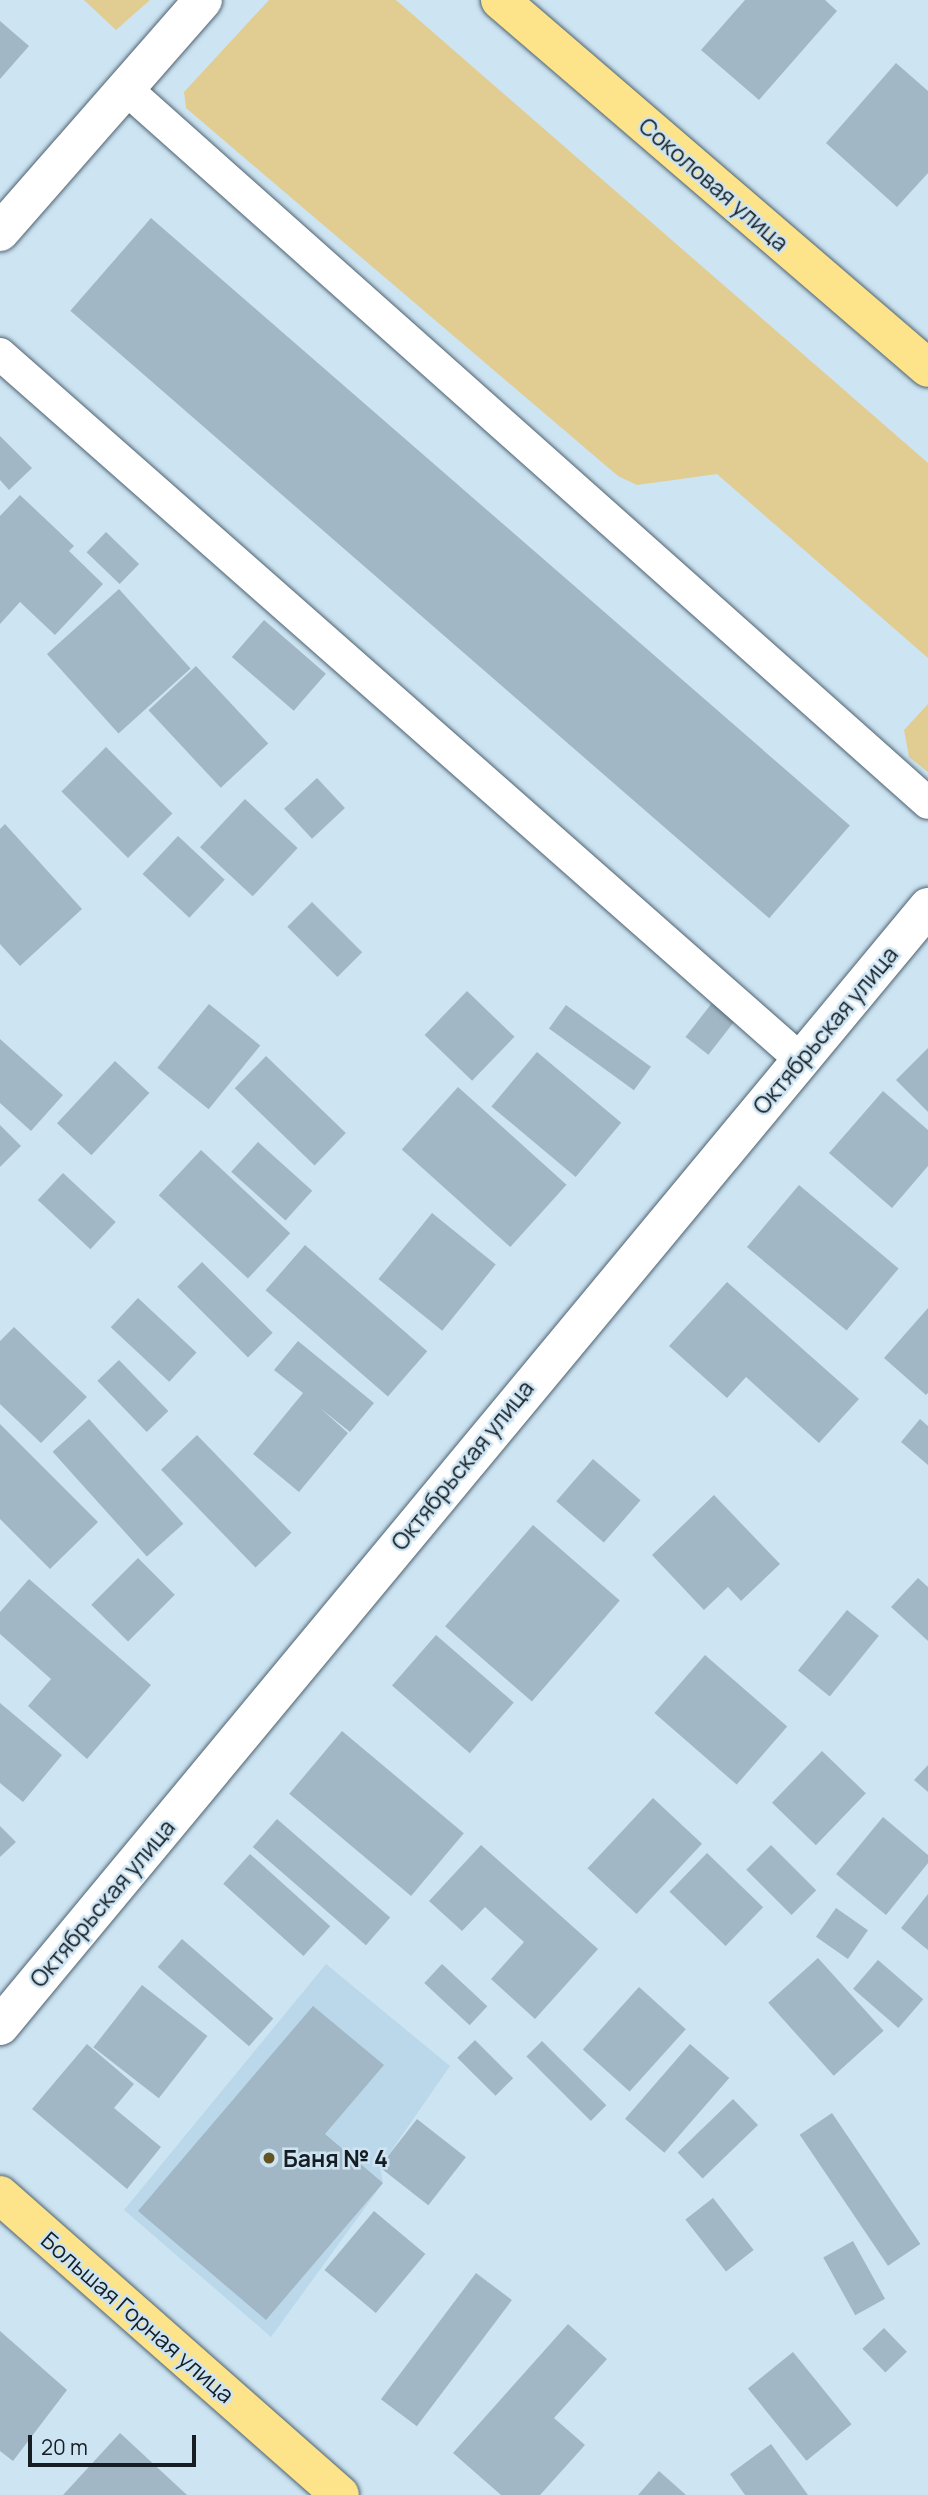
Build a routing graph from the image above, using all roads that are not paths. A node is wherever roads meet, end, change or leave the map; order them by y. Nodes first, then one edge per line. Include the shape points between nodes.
1 (203, 0) edge
2 (499, 0) edge
3 (125, 88) junction
4 (0, 232) edge
5 (0, 354) edge
6 (928, 368) edge
7 (928, 803) edge
8 (928, 907) edge
9 (800, 1059) junction
10 (0, 2026) edge
11 (0, 2196) edge
12 (340, 2495) edge

1 - 3 street
2 - 6 main road, Соколовая улица
3 - 4 street
3 - 7 lane
5 - 9 lane
8 - 9 street, Октябрьская улица
9 - 10 street, Октябрьская улица
11 - 12 main road, Большая Горная улица

